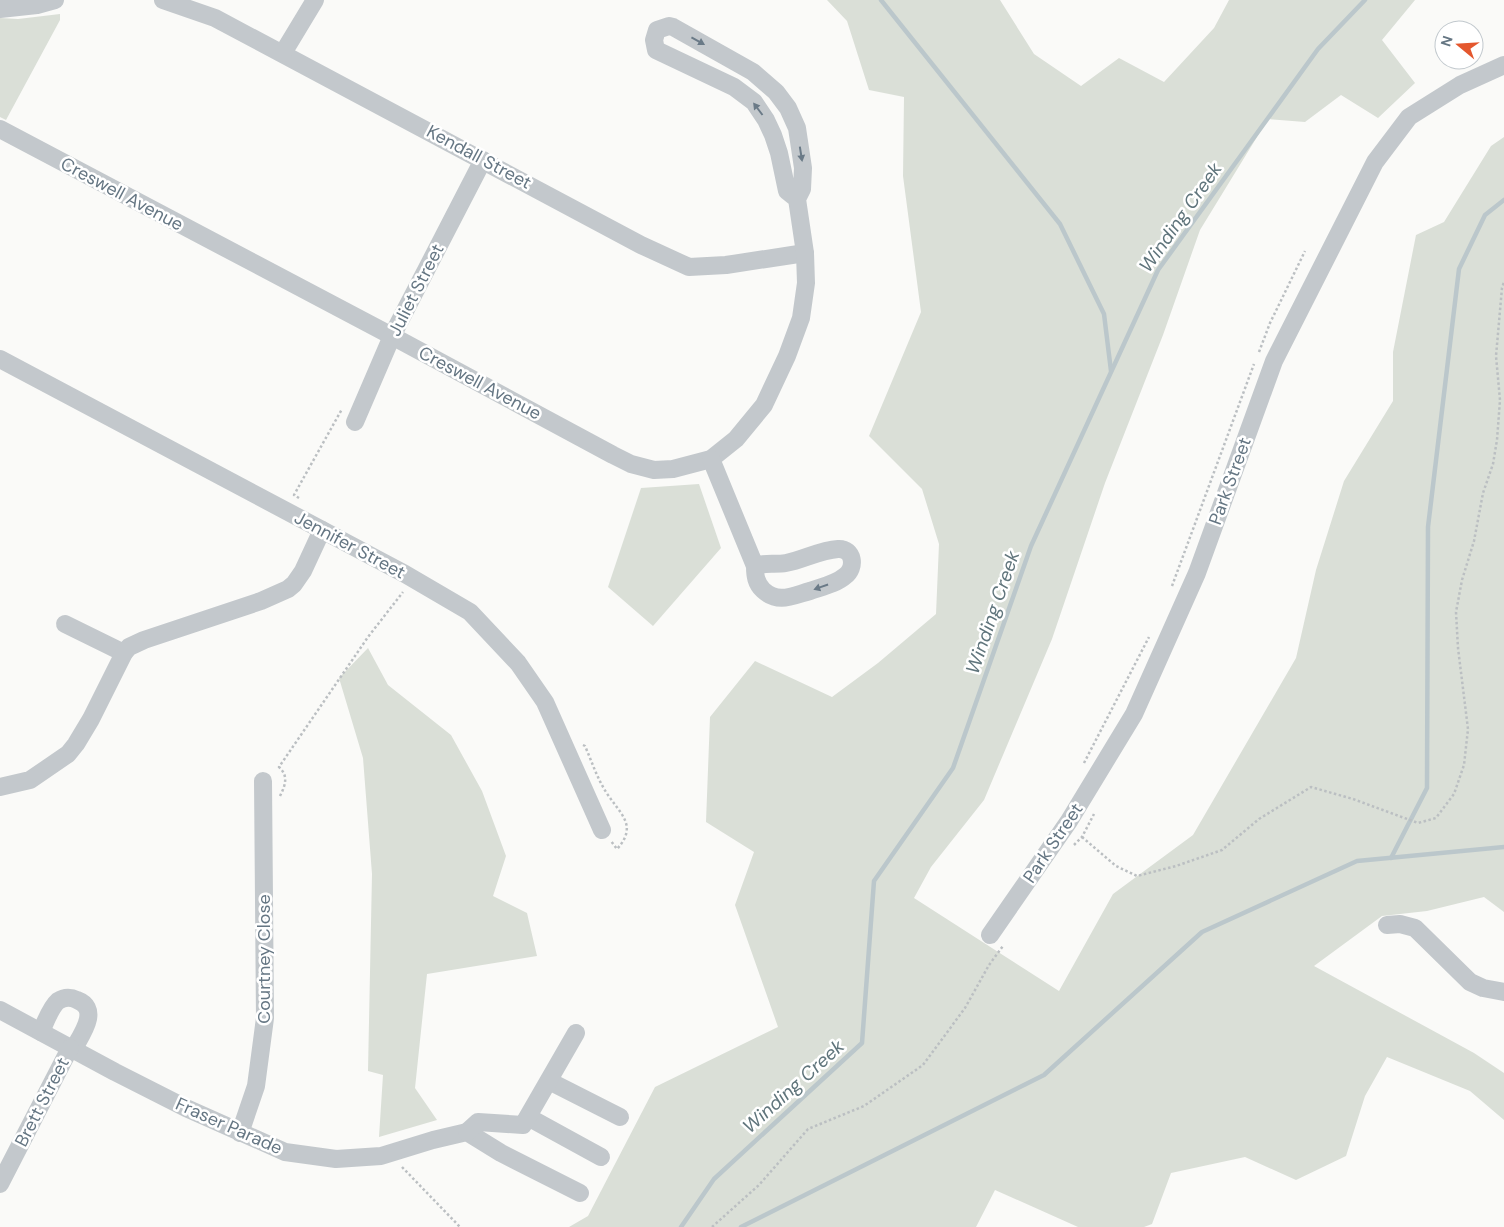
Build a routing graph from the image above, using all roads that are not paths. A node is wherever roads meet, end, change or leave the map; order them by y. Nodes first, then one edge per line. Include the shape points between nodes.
1 (56, 0) edge
2 (162, 0) edge
3 (315, 0) edge
4 (0, 9) edge
5 (283, 53) junction
6 (1504, 65) edge
7 (0, 130) edge
8 (483, 160) junction
9 (797, 199) junction
10 (805, 253) junction
11 (392, 336) junction
12 (0, 359) edge
13 (355, 422) dead end
14 (711, 459) junction
15 (322, 530) junction
16 (755, 566) junction
17 (65, 624) dead end
18 (124, 653) junction
19 (263, 781) dead end
20 (0, 786) edge
21 (602, 830) dead end
22 (1387, 925) dead end
23 (990, 935) dead end
24 (1504, 992) edge
25 (0, 1010) edge
26 (40, 1032) junction
27 (576, 1034) dead end
28 (71, 1049) junction
29 (548, 1081) junction
30 (528, 1117) junction
31 (620, 1117) dead end
32 (467, 1132) junction
33 (240, 1133) junction
34 (601, 1157) dead end
35 (0, 1184) edge
36 (580, 1193) dead end

1 - 4 street
2 - 5 street, Kendall Street via 215,18
3 - 5 street
5 - 8 street, Kendall Street
6 - 23 street, Park Street via 1460,85 1410,117 1375,162 1274,361 1197,572 1134,714 1067,840
7 - 11 street, Creswell Avenue
8 - 10 street, Kendall Street via 689,268
8 - 11 street, Juliet Street
9 -> 9 street, Creswell Avenue via 787,191 773,135 754,102 734,87 656,50 654,40 658,30 673,27 753,72 776,92 797,128 803,168 802,189
9 - 10 street, Creswell Avenue
10 - 14 street, Creswell Avenue via 806,283 801,318 787,356 764,405 736,439
11 - 13 street, Juliet Street
11 - 14 street, Creswell Avenue via 631,464 654,470 673,469
12 - 15 street, Jennifer Street
14 - 16 street
15 - 18 street via 303,571 288,589 262,601 144,640
15 - 21 street, Jennifer Street via 470,612 518,663 545,702
16 -> 16 street via 786,563 838,549 847,551 852,564 842,579 778,598 771,597 758,585
17 - 18 street
18 - 20 street via 91,719 68,754 30,780
19 - 33 street, Courtney Close via 265,1018 256,1086
22 - 24 street via 1416,928 1470,982
25 - 26 street, Fraser Parade
26 - 28 street, Fraser Parade
26 - 28 street via 58,1001 74,998 82,1002 88,1008 89,1016
27 - 29 street
28 - 33 street, Fraser Parade
28 - 35 street, Brett Street
29 - 30 street
29 - 31 street
30 - 32 street, Fraser Parade via 523,1125 478,1122
30 - 34 street
32 - 33 street, Fraser Parade via 381,1156 336,1159 285,1152
32 - 36 street

